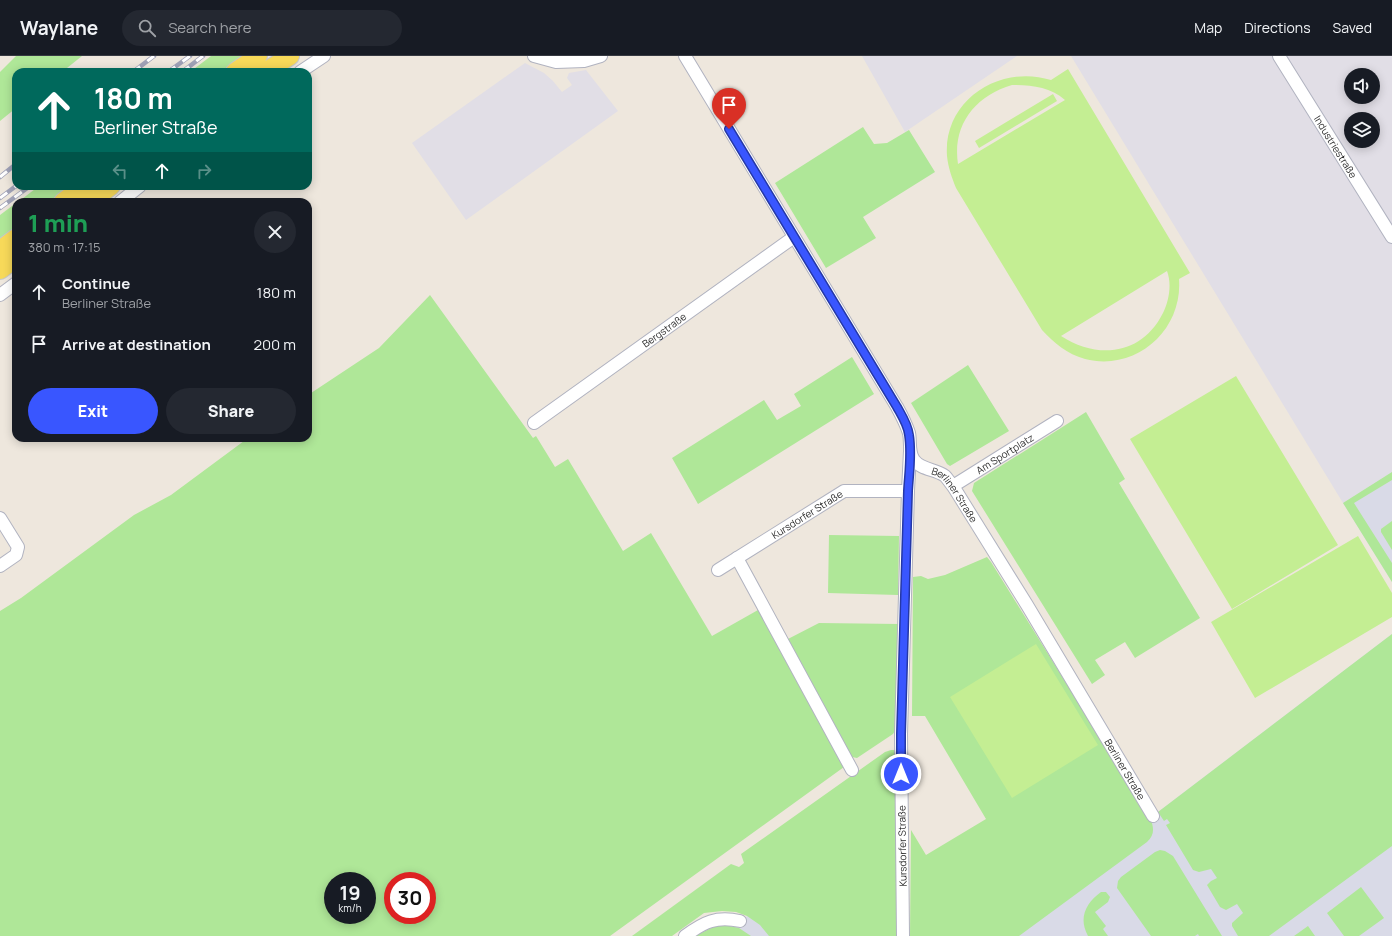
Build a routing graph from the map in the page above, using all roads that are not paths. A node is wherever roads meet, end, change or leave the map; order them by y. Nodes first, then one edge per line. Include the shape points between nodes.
1 (258, 56) edge
2 (290, 56) edge
3 (324, 56) edge
4 (534, 56) edge
5 (601, 56) edge
6 (685, 56) edge
7 (1279, 56) edge
8 (241, 68) edge
9 (271, 68) edge
10 (306, 68) edge
11 (79, 190) edge
12 (106, 190) edge
13 (135, 190) edge
14 (68, 198) edge
15 (95, 198) edge
16 (125, 198) edge
17 (794, 237) junction
18 (1392, 237) edge
19 (12, 241) edge
20 (0, 250) edge
21 (12, 261) edge
22 (0, 270) edge
23 (12, 286) edge
24 (0, 296) edge
25 (1057, 422) dead end
26 (534, 423) dead end
27 (910, 452) junction
28 (953, 486) junction
29 (908, 491) junction
30 (0, 518) edge
31 (737, 558) junction
32 (0, 566) edge
33 (718, 570) dead end
34 (852, 770) dead end
35 (1153, 816) dead end
36 (740, 921) dead end
37 (685, 936) edge
38 (903, 936) edge

1 - 8 main road
2 - 9 main road
3 - 10 street
4 - 5 street via 556,62 584,61
6 - 17 street
7 - 18 street, Industriestraße
11 - 14 main road
12 - 15 main road
13 - 16 street
17 - 26 street, Bergstraße
17 - 27 street via 905,422
19 - 20 main road
21 - 22 main road
23 - 24 street
25 - 28 street, Am Sportplatz
27 - 28 street, Berliner Straße via 915,461 945,476
27 - 29 street, Kursdorfer Straße
28 - 35 street, Berliner Straße
29 - 31 street, Kursdorfer Straße via 844,491
29 - 38 street, Kursdorfer Straße via 901,734
30 - 32 street via 18,547 16,556
31 - 33 street, Kursdorfer Straße
31 - 34 street
36 - 37 street via 708,921

